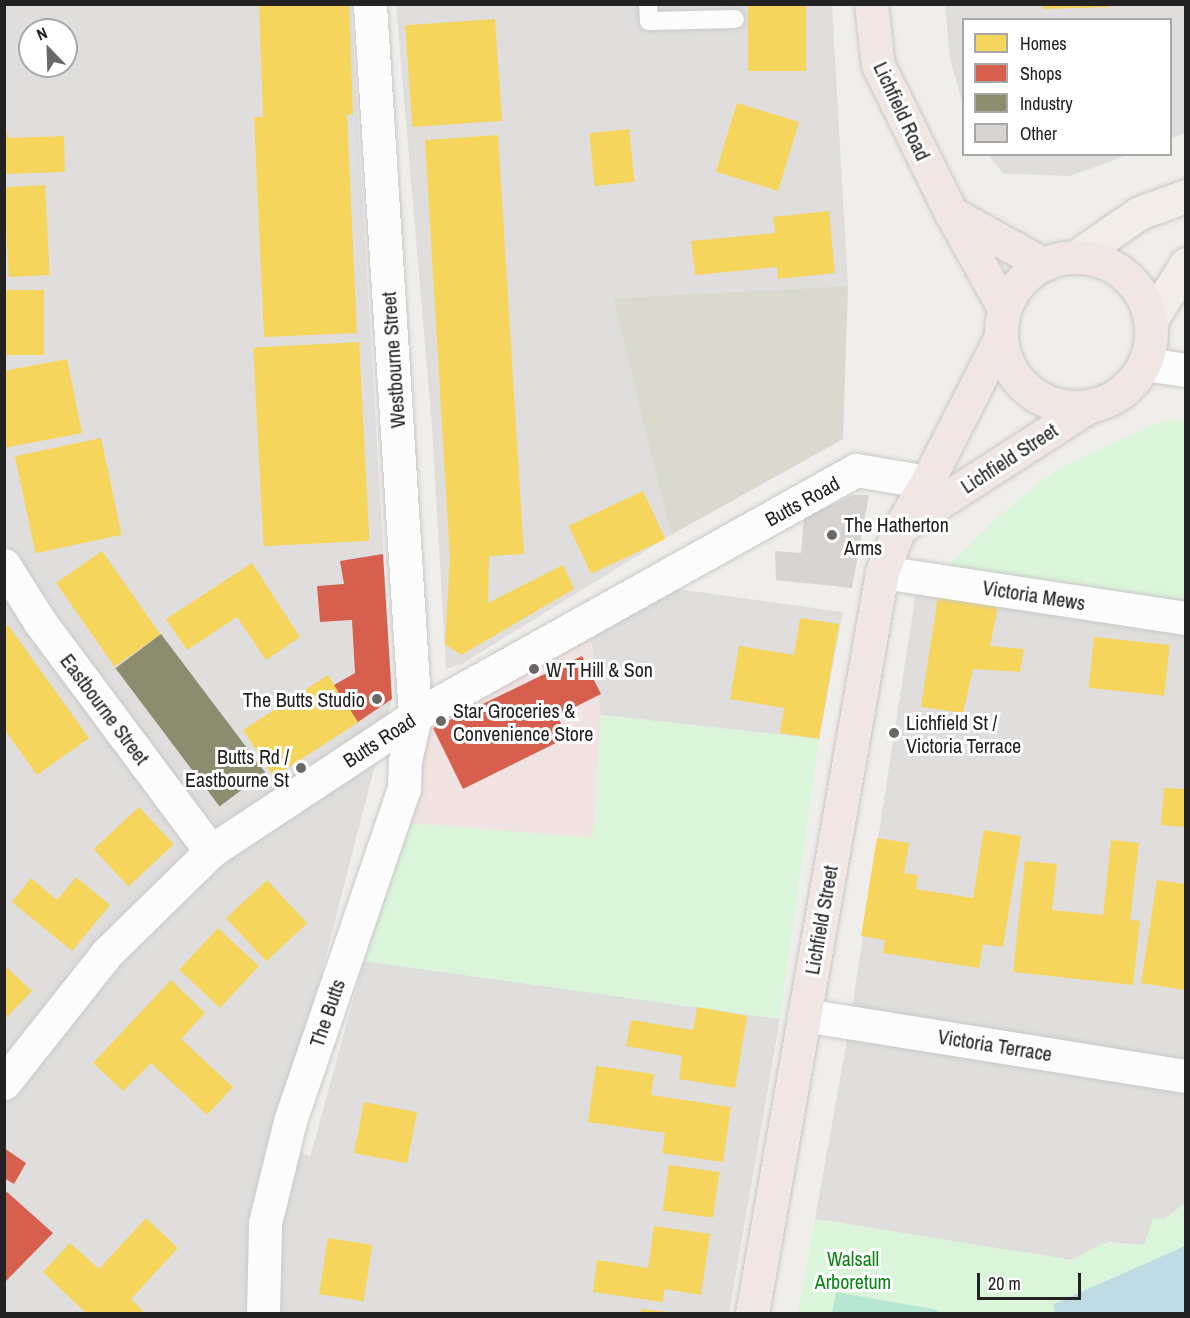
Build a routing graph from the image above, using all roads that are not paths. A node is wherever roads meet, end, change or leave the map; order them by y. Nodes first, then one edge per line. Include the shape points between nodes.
1 (370, 4) edge
2 (648, 4) edge
3 (871, 4) edge
4 (735, 19) dead end
5 (1185, 196) edge
6 (951, 213) junction
7 (1077, 256) junction
8 (1043, 264) junction
9 (1185, 264) edge
10 (1151, 320) junction
11 (1002, 323) junction
12 (1145, 364) junction
13 (1185, 370) edge
14 (1089, 406) junction
15 (927, 482) junction
16 (899, 529) junction
17 (4, 565) edge
18 (882, 572) junction
19 (1185, 618) edge
20 (414, 716) junction
21 (211, 850) junction
22 (804, 1015) junction
23 (1185, 1076) edge
24 (4, 1083) edge
25 (262, 1314) edge
26 (752, 1314) edge

1 - 20 street, Westbourne Street
2 - 4 lane via 649,21
3 - 6 highway, Lichfield Road via 878,65
5 - 7 main road via 1138,213
6 - 8 highway
6 - 11 highway, Lichfield Road
7 - 8 highway
7 - 10 highway via 1103,261 1130,279 1145,301
8 - 11 highway via 1018,283
9 - 10 main road
10 - 12 highway via 1151,344
11 - 14 highway via 1012,372 1028,390 1063,407
11 - 15 highway, Lichfield Street
12 - 13 street
12 - 14 highway via 1119,394
14 - 16 highway, Lichfield Street
15 - 16 highway, Lichfield Street
15 - 20 street, Butts Road via 856,470
16 - 18 highway, Lichfield Street
17 - 21 street, Eastbourne Street via 40,622
18 - 19 street, Victoria Mews
18 - 22 highway, Lichfield Street
20 - 21 street, Butts Road
20 - 25 street, The Butts via 404,788 290,1121 266,1223
21 - 24 street, Butts Road via 107,953
22 - 23 street, Victoria Terrace
22 - 26 highway, Lichfield Street

